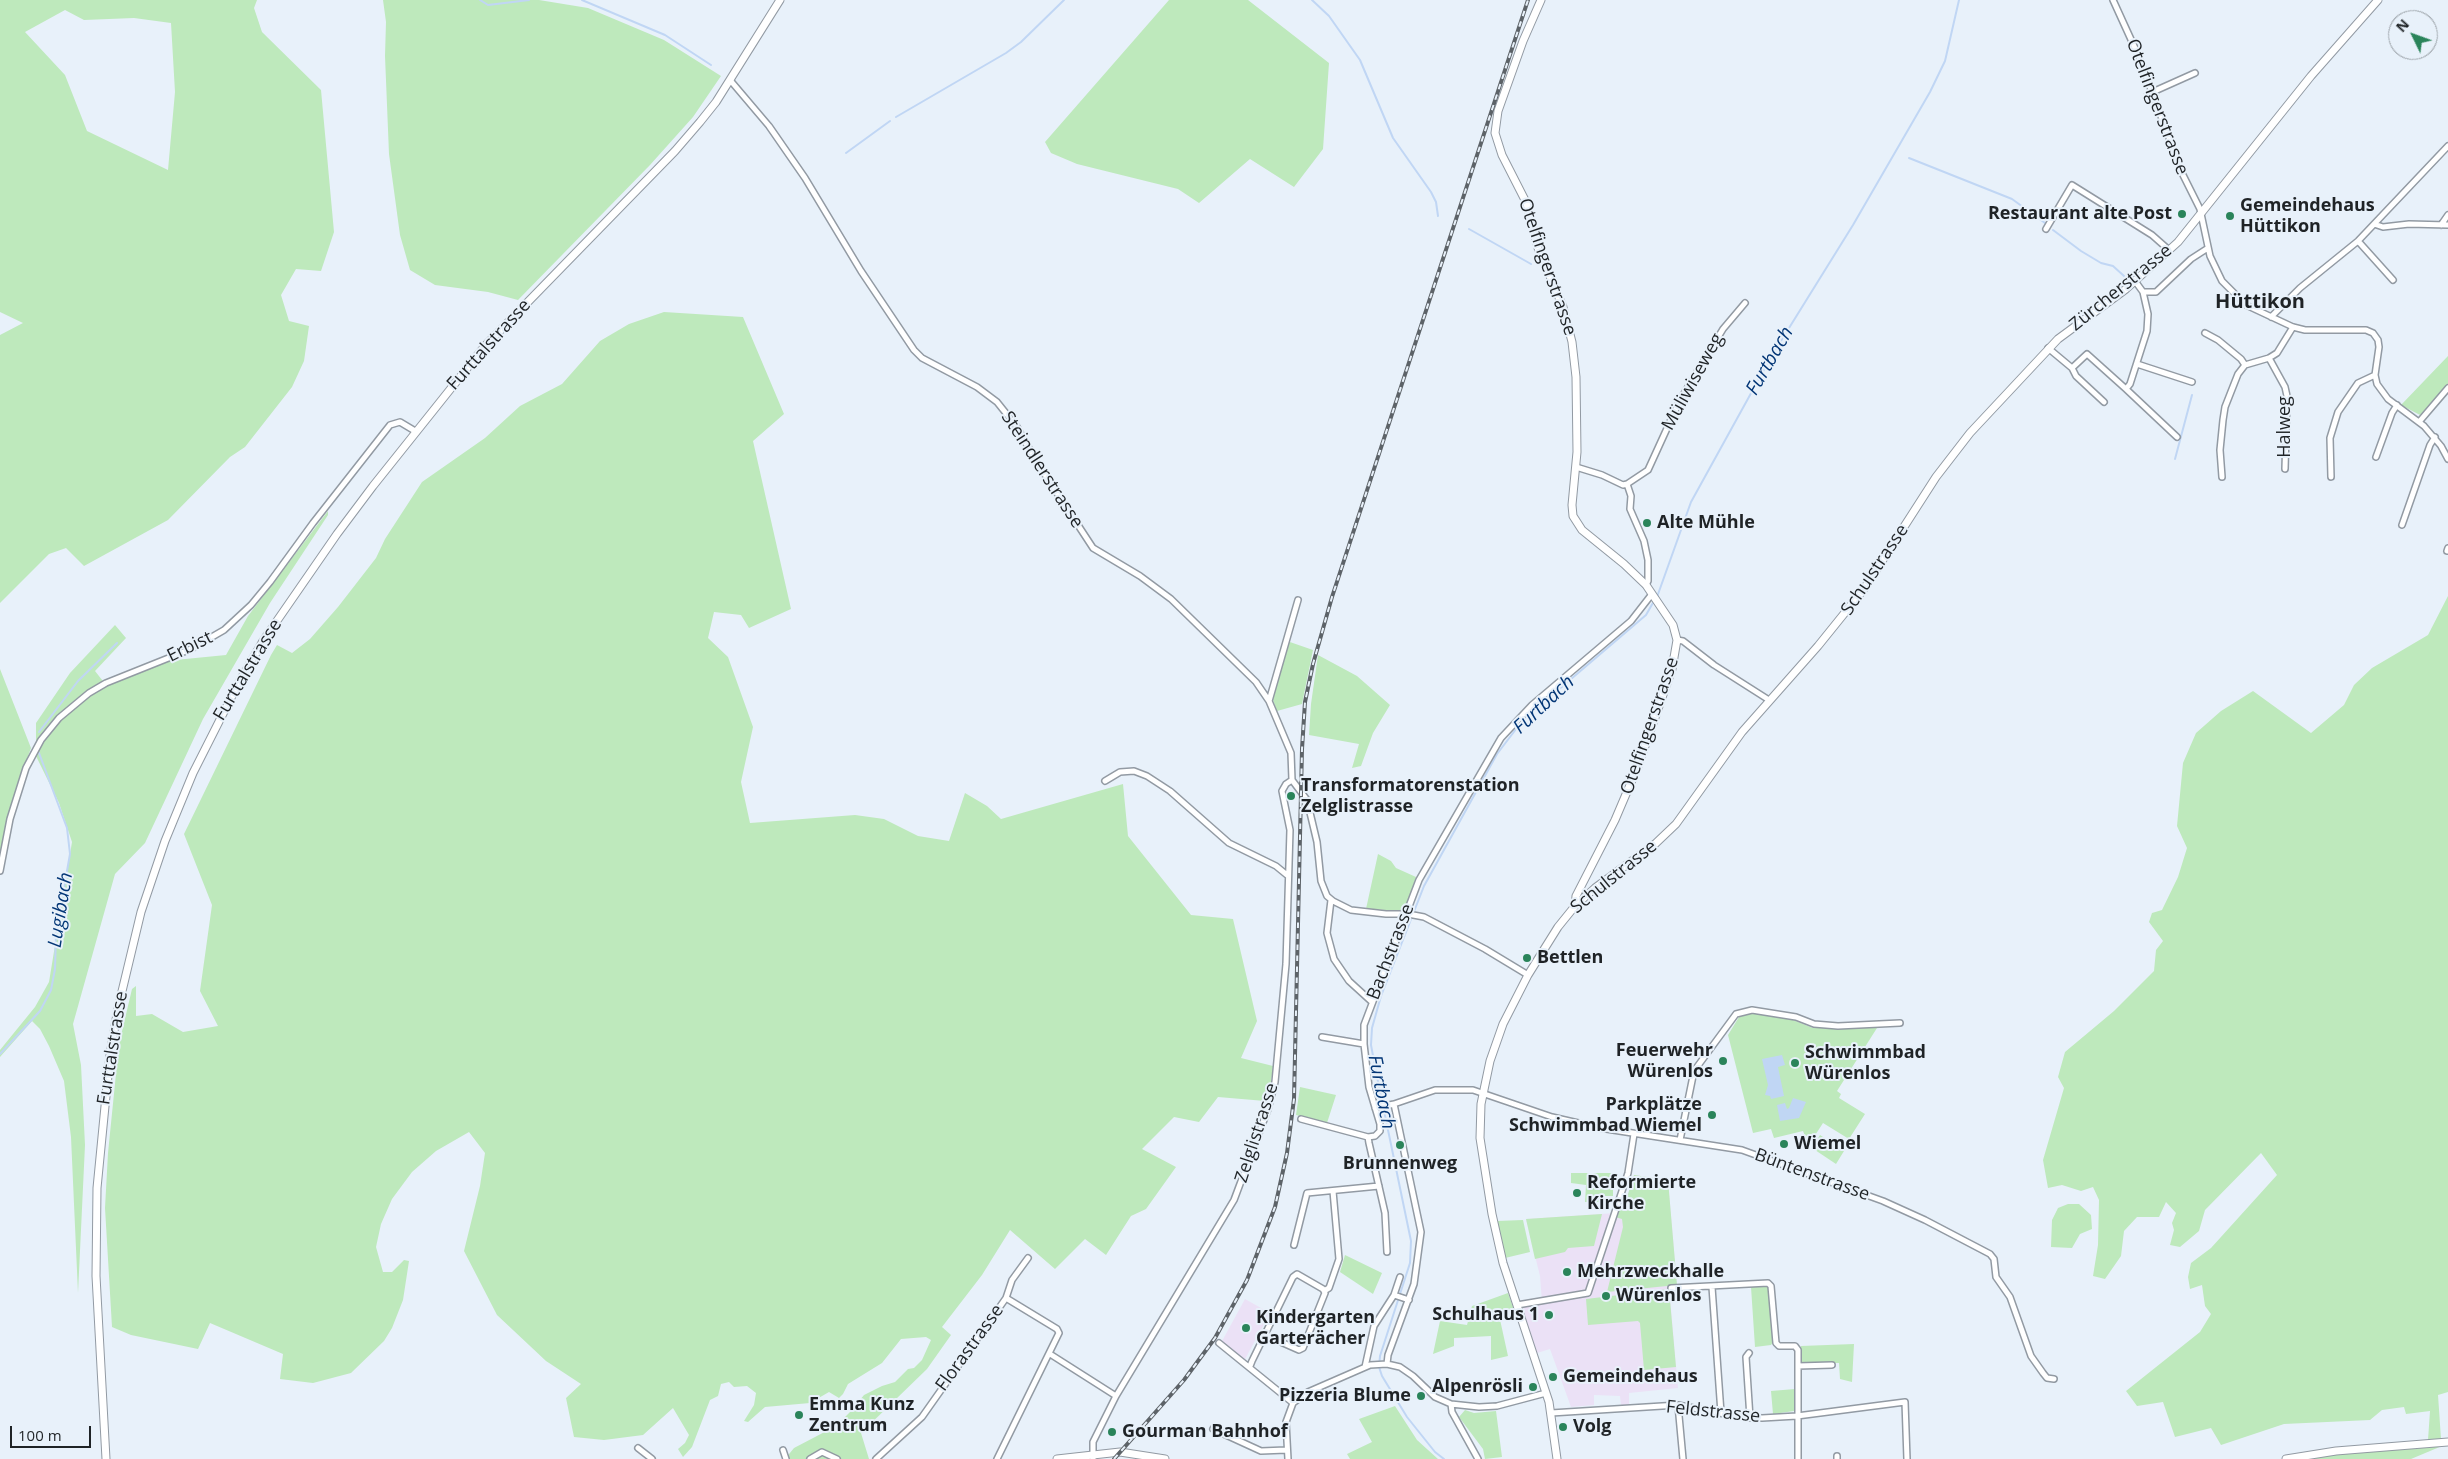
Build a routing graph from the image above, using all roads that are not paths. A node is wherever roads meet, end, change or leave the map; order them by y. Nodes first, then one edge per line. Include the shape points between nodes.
1 (780, 0) edge
2 (1541, 0) edge
3 (2113, 0) edge
4 (2378, 0) edge
5 (2196, 73) dead end
6 (730, 80) junction
7 (2150, 93) junction
8 (2448, 146) edge
9 (2202, 214) junction
10 (2448, 215) edge
11 (2374, 224) junction
12 (2441, 225) junction
13 (2448, 225) edge
14 (2046, 229) dead end
15 (2358, 241) junction
16 (2208, 248) junction
17 (2169, 250) junction
18 (2393, 280) dead end
19 (2135, 281) junction
20 (2143, 292) junction
21 (1745, 303) dead end
22 (2271, 317) junction
23 (2293, 327) junction
24 (2205, 333) dead end
25 (2048, 348) junction
26 (2269, 358) junction
27 (2137, 364) junction
28 (2245, 365) junction
29 (2072, 368) junction
30 (2374, 375) junction
31 (2192, 382) dead end
32 (2448, 388) edge
33 (2126, 389) junction
34 (2104, 402) dead end
35 (2397, 406) junction
36 (2419, 422) junction
37 (415, 431) junction
38 (2177, 437) dead end
39 (2435, 437) junction
40 (2376, 457) dead end
41 (2448, 459) edge
42 (1576, 467) junction
43 (2285, 469) dead end
44 (1936, 477) joint
45 (2222, 477) dead end
46 (2331, 478) dead end
47 (1627, 484) junction
48 (2402, 525) dead end
49 (1646, 585) junction
50 (1652, 595) junction
51 (1298, 600) dead end
52 (1677, 640) junction
53 (1769, 700) junction
54 (1269, 701) junction
55 (1292, 780) junction
56 (1105, 781) dead end
57 (1288, 859) junction
58 (1276, 866) junction
59 (0, 871) edge
60 (1288, 875) junction
61 (1331, 900) junction
62 (1575, 906) junction
63 (1407, 914) junction
64 (1528, 975) junction
65 (1372, 1002) junction
66 (1900, 1023) dead end
67 (1322, 1036) dead end
68 (1364, 1044) junction
69 (1483, 1093) junction
70 (1391, 1105) junction
71 (1376, 1108) junction
72 (1301, 1119) dead end
73 (1634, 1134) junction
74 (1368, 1136) junction
75 (1680, 1140) junction
76 (1378, 1186) junction
77 (1333, 1191) junction
78 (1294, 1245) dead end
79 (1387, 1252) dead end
80 (1028, 1258) dead end
81 (1400, 1277) dead end
82 (1712, 1287) junction
83 (1671, 1288) dead end
84 (1324, 1291) junction
85 (1395, 1295) junction
86 (1006, 1298) junction
87 (1407, 1300) junction
88 (1517, 1305) junction
89 (1265, 1335) junction
90 (1219, 1343) dead end
91 (1749, 1353) dead end
92 (1050, 1354) junction
93 (1385, 1364) junction
94 (1832, 1365) dead end
95 (1250, 1366) junction
96 (1798, 1366) junction
97 (1365, 1367) junction
98 (2054, 1379) dead end
99 (1546, 1393) junction
100 (1116, 1396) junction
101 (1294, 1403) junction
102 (1451, 1404) junction
103 (1678, 1404) junction
104 (1552, 1413) junction
105 (1721, 1413) junction
106 (1797, 1416) junction
107 (1750, 1418) junction
108 (1213, 1429) dead end
109 (2448, 1442) edge
110 (638, 1448) dead end
111 (783, 1450) dead end
112 (1286, 1450) junction
113 (1093, 1456) edge
114 (1134, 1456) edge
115 (106, 1459) edge
116 (652, 1459) edge
117 (786, 1459) edge
118 (810, 1459) edge
119 (837, 1459) edge
120 (876, 1459) edge
121 (997, 1459) edge
122 (1057, 1459) edge
123 (1165, 1459) edge
124 (1288, 1459) edge
125 (1478, 1459) edge
126 (1557, 1459) edge
127 (1683, 1459) edge
128 (1798, 1459) edge
129 (1907, 1459) edge
130 (2286, 1459) edge

1 - 6 street, Furttalstrasse
2 - 42 street, Otelfingerstrasse via 1498,111 1495,133 1502,155 1527,204 1538,248 1567,319 1574,356
3 - 7 street, Otelfingerstrasse via 2136,51
4 - 9 street, Zürcherstrasse via 2311,76
5 - 7 street
6 - 37 street, Furttalstrasse via 675,151 484,347
6 - 54 street, Steindlerstrasse via 774,133 861,270 922,358 977,387 997,402 1017,427 1093,548 1172,599 1256,682
7 - 9 street, Otelfingerstrasse
8 - 11 street
9 - 16 street, Otelfingerstrasse
9 - 17 street, Zürcherstrasse
10 - 12 street
11 - 12 street via 2383,227
11 - 15 street
12 - 13 street
14 - 17 street via 2072,185 2152,235
15 - 18 street
15 - 22 street via 2300,288
16 - 20 street via 2191,259 2156,292
16 - 22 street, Otelfingerstrasse via 2212,263 2229,290 2246,305
17 - 19 street, Zürcherstrasse
19 - 20 street
19 - 25 street, Zürcherstrasse
20 - 27 street via 2148,324
21 - 47 street, Müliwiseweg via 1723,329 1680,400 1648,470
22 - 23 street, Otelfingerstrasse
23 - 26 street via 2282,346
23 - 30 street, Otelfingerstrasse via 2373,333 2379,347
24 - 28 street via 2218,340
25 - 29 street
25 - 44 street, Zürcherstrasse via 1970,433
26 - 28 street
26 - 43 street, Halweg via 2287,396
27 - 31 street
27 - 33 street
28 - 45 street via 2225,407
29 - 33 street via 2087,354
29 - 34 street via 2076,376
30 - 35 street via 2383,394
30 - 46 street via 2358,383 2338,412 2330,438
32 - 36 street
33 - 38 street
35 - 36 street
35 - 40 street
36 - 39 street
37 - 59 street, Erbist via 404,424 395,422 390,425 270,582 237,619 197,646 106,682 59,718 36,747 26,768 10,819
37 - 115 street, Furttalstrasse via 332,541 238,684 186,790 141,912 110,1055 97,1188 96,1285
39 - 41 street
39 - 48 street
42 - 47 street
42 - 49 street, Otelfingerstrasse via 1572,505 1576,523
44 - 53 street, Schulstrasse via 1864,589
47 - 49 street via 1631,496 1630,509 1647,554 1649,570
49 - 50 street, Otelfingerstrasse
50 - 52 street, Otelfingerstrasse via 1673,625
50 - 63 street, Bachstrasse via 1631,621 1532,705 1501,738 1420,877
51 - 54 street
52 - 53 street
52 - 62 street, Otelfingerstrasse via 1672,669 1638,766 1576,896
53 - 62 street, Schulstrasse via 1669,831
54 - 55 street, Steindlerstrasse via 1291,752
55 - 57 street, Zelglistrasse via 1282,791 1290,830
55 - 61 street via 1307,800 1318,847 1321,881
56 - 58 street via 1120,772 1134,771 1147,776 1170,791 1229,843
57 - 58 street
57 - 60 street, Zelglistrasse
58 - 60 street
60 - 100 street, Zelglistrasse via 1286,964 1275,1082 1261,1133 1231,1205
61 - 63 street via 1351,910
61 - 65 street via 1327,933 1334,959 1349,981
62 - 64 street, Schulstrasse
63 - 64 street via 1431,920
63 - 65 street, Bachstrasse
64 - 69 street, Schulstrasse via 1498,1036
65 - 68 street, Bachstrasse via 1364,1025
66 - 75 street via 1838,1026 1752,1010 1736,1014 1694,1071
67 - 68 street
68 - 71 street, Bachstrasse
69 - 70 street via 1435,1090
69 - 73 street, Büntenstrasse via 1552,1117
69 - 88 street, Schulstrasse via 1482,1158 1501,1255
70 - 71 street
70 - 87 street via 1421,1232 1414,1284
71 - 74 street, Bachstrasse via 1380,1131 1375,1136
72 - 74 street
73 - 75 street, Büntenstrasse
73 - 88 street via 1628,1174 1588,1293
74 - 76 street
75 - 98 street, Büntenstrasse via 1748,1152 1883,1201 1984,1250 1994,1259 1996,1277 2010,1297 2035,1363 2047,1378
76 - 77 street
76 - 79 street via 1387,1229
77 - 78 street via 1307,1193
77 - 84 street via 1339,1259 1329,1288
80 - 86 street via 1012,1280
81 - 85 street
82 - 83 street
82 - 96 street via 1768,1283 1771,1286 1776,1342 1780,1346 1795,1346
82 - 105 street
84 - 89 street via 1297,1274
84 - 89 street via 1304,1348 1299,1350
85 - 87 street
85 - 97 street via 1374,1326
86 - 92 street, Florastrasse via 1057,1330 1058,1338
86 - 120 street, Florastrasse via 922,1417
87 - 93 street
88 - 99 street, Schulstrasse
89 - 95 street
90 - 95 street
91 - 107 street via 1746,1357
92 - 100 street
92 - 121 street, Florastrasse
93 - 97 street
93 - 102 street via 1409,1373 1435,1397
94 - 96 street
95 - 101 street
96 - 106 street
97 - 101 street via 1308,1392
99 - 102 street via 1497,1406
99 - 104 street, Schulstrasse
100 - 113 street, Zelglistrasse via 1093,1442
101 - 112 street via 1286,1422
102 - 125 street via 1452,1412
103 - 104 street, Feldstrasse
103 - 105 street, Feldstrasse
103 - 127 street
104 - 126 street, Schulstrasse
105 - 107 street, Feldstrasse
106 - 107 street, Feldstrasse
106 - 128 street
106 - 129 street, Feldstrasse via 1904,1402
108 - 112 street via 1261,1451
109 - 130 street via 2336,1451
110 - 116 street
111 - 117 street
112 - 124 street
113 - 114 street
113 - 122 street
114 - 123 street
118 - 119 street via 822,1452

